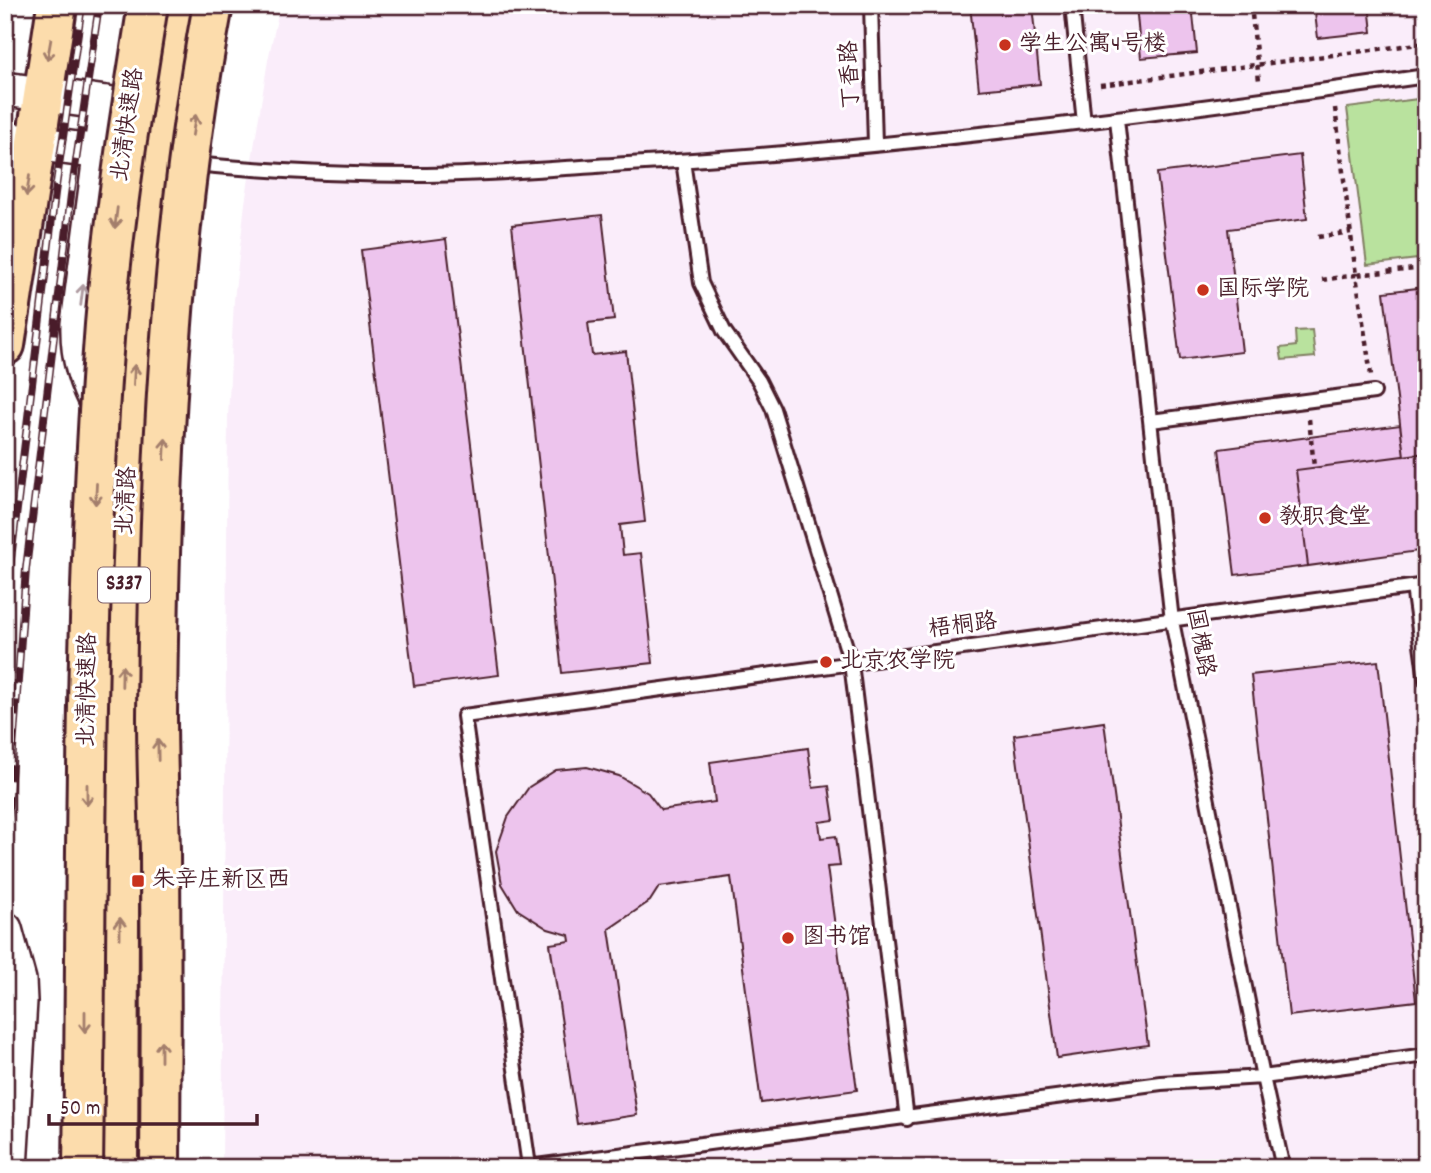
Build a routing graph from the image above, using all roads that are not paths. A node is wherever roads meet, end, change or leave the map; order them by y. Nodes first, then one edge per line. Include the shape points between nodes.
1 (57, 5) edge
2 (148, 5) edge
3 (176, 5) edge
4 (213, 5) edge
5 (871, 5) edge
6 (1072, 5) edge
7 (1426, 76) edge
8 (23, 92) edge
9 (107, 103) junction
10 (160, 110) junction
11 (1116, 119) junction
12 (1084, 123) junction
13 (20, 142) edge
14 (875, 144) junction
15 (100, 153) junction
16 (164, 160) junction
17 (683, 161) junction
18 (5, 345) edge
19 (1374, 392) road end
20 (1151, 421) junction
21 (128, 499) junction
22 (1419, 586) edge
23 (1172, 621) junction
24 (850, 663) junction
25 (1426, 680) edge
26 (5, 929) edge
27 (1426, 1055) edge
28 (1263, 1077) junction
29 (907, 1119) junction
30 (525, 1167) edge
31 (10, 1168) edge
32 (83, 1168) edge
33 (118, 1168) edge
34 (160, 1168) edge
35 (1283, 1168) edge

1 -> 8 main road
2 -> 32 main road, 北清快速路, bridge via 112,255 101,393 87,731
3 - 10 main road, 北清路 / S337
34 -> 4 main road, bridge via 157,719 168,365 183,197
5 - 14 lane, 丁香路
6 - 12 lane
7 - 11 lane
8 - 9 street
8 - 13 main road
9 - 10 street
9 - 15 street
10 - 16 main road, 北清路 / S337
11 - 12 lane
11 - 20 lane, 国槐路
12 - 14 lane
13 - 15 street
13 -> 18 main road
14 - 17 lane
15 - 16 street
21 -> 15 street via 123,457 89,390 77,347
16 - 17 lane via 222,167 418,175
21 -> 16 main road, 北清路 / S337 via 136,337
17 - 24 lane via 701,283 724,331 773,409
19 - 20 lane
20 - 23 lane, 国槐路
33 -> 21 main road, 北清路 / S337 via 121,731
22 - 23 lane, 梧桐路
22 - 25 lane
23 - 24 lane, 梧桐路
23 - 28 lane, 国槐路
24 - 29 lane
24 - 30 lane, 梧桐路 via 464,716
26 - 31 street via 20,1002
27 - 28 lane
28 - 29 lane via 1161,1083
28 - 35 lane, 国槐路
29 - 30 lane

